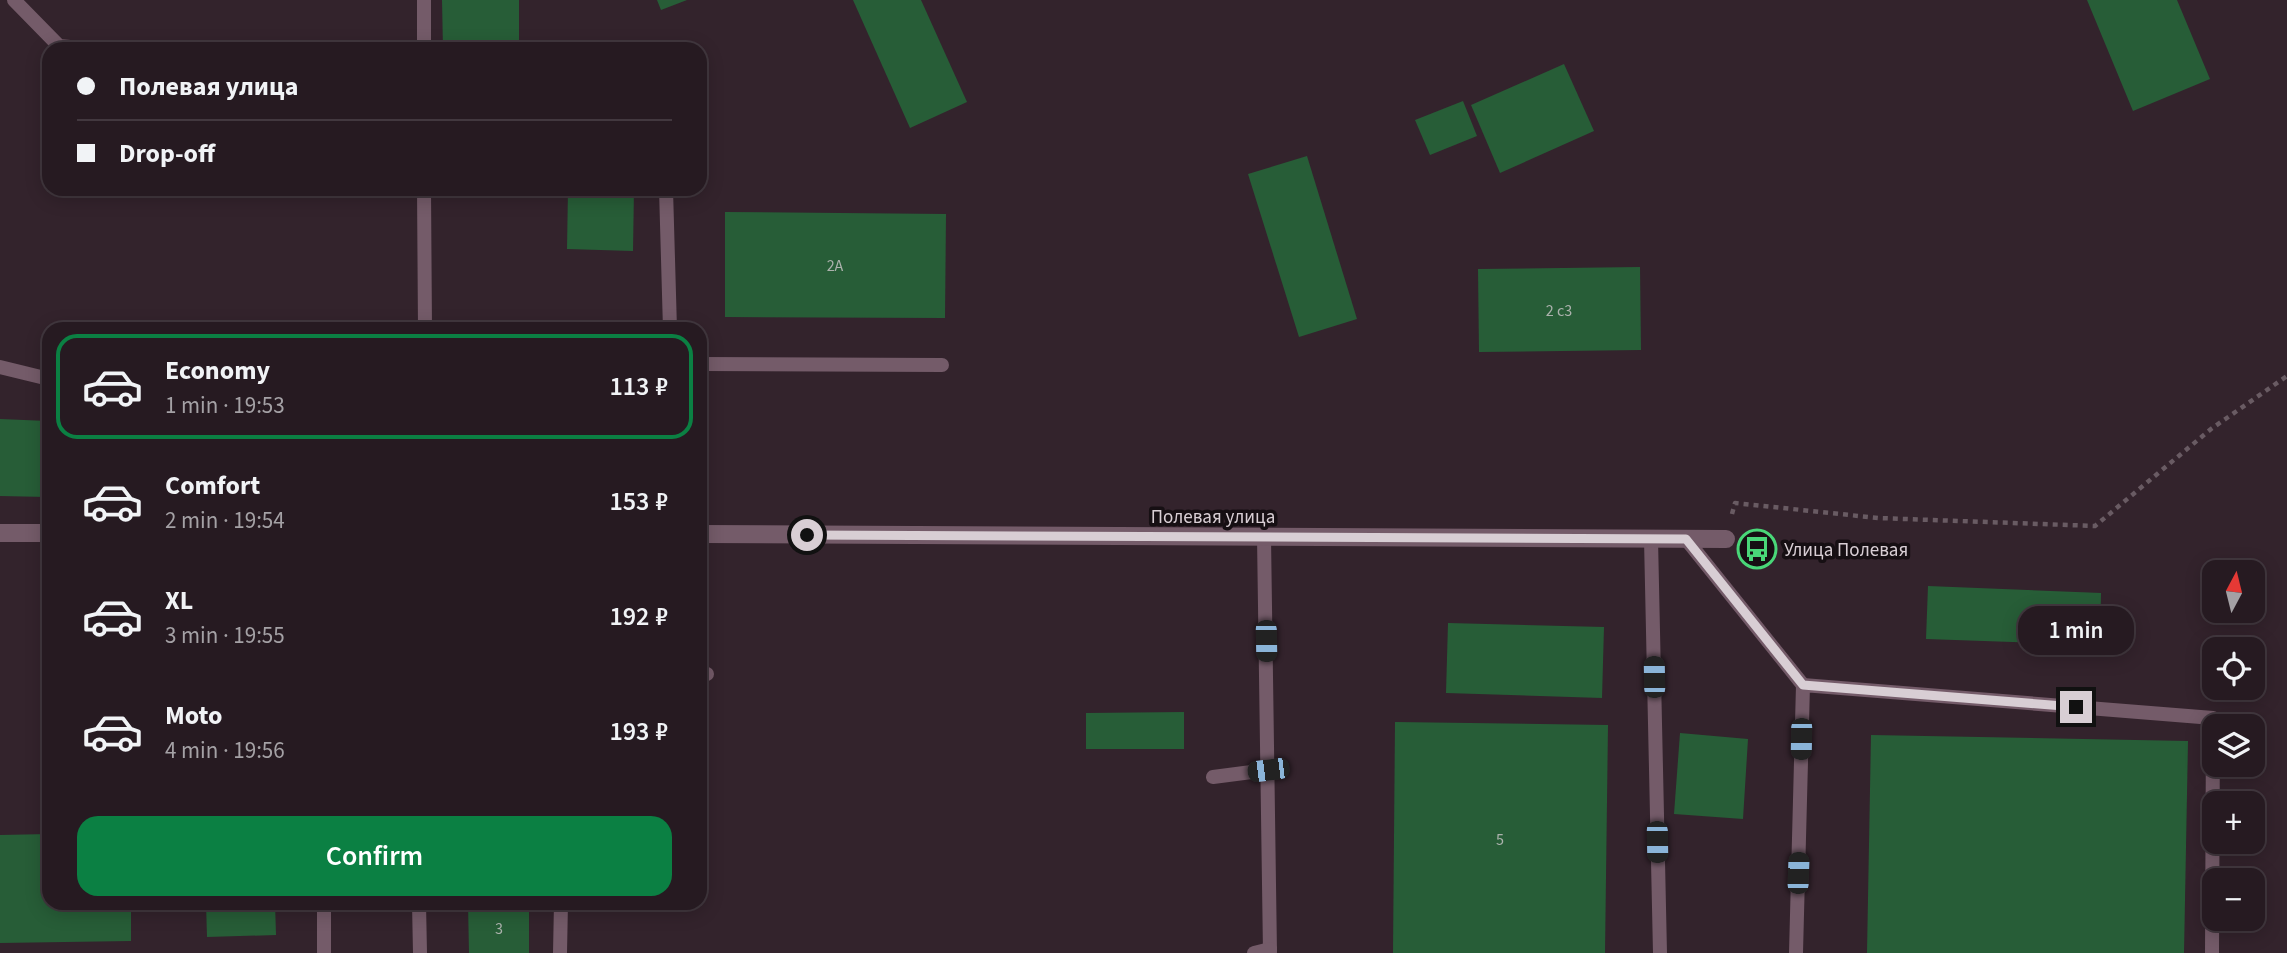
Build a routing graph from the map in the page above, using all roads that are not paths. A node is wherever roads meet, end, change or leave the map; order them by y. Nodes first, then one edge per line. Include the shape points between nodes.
1 (14, 0) edge
2 (424, 0) edge
3 (55, 42) edge
4 (424, 42) edge
5 (425, 196) edge
6 (666, 196) edge
7 (425, 322) edge
8 (670, 322) edge
9 (707, 364) edge
10 (942, 365) dead end
11 (0, 367) edge
12 (42, 377) edge
13 (0, 533) edge
14 (42, 533) edge
15 (707, 534) edge
16 (1264, 537) junction
17 (1651, 539) junction
18 (1686, 539) junction
19 (1726, 539) road end
20 (1803, 685) junction
21 (1268, 770) junction
22 (1213, 777) dead end
23 (324, 910) edge
24 (419, 910) edge
25 (561, 910) edge
26 (1270, 951) edge
27 (324, 953) edge
28 (420, 953) edge
29 (560, 953) edge
30 (1254, 953) edge
31 (1660, 953) edge
32 (1796, 953) edge
33 (2212, 953) edge

1 - 3 lane
2 - 4 lane
5 - 7 lane
6 - 8 lane
9 - 10 lane
11 - 12 lane
13 - 14 street
15 - 16 street, Полевая улица
16 - 17 street, Полевая улица
16 - 21 lane
17 - 18 street, Полевая улица
17 - 31 lane
18 - 19 street, Полевая улица
18 - 20 lane
20 - 32 lane
20 - 33 lane via 2213,718
21 - 22 lane
21 - 26 lane
23 - 27 lane
24 - 28 lane
25 - 29 lane
26 - 30 lane

